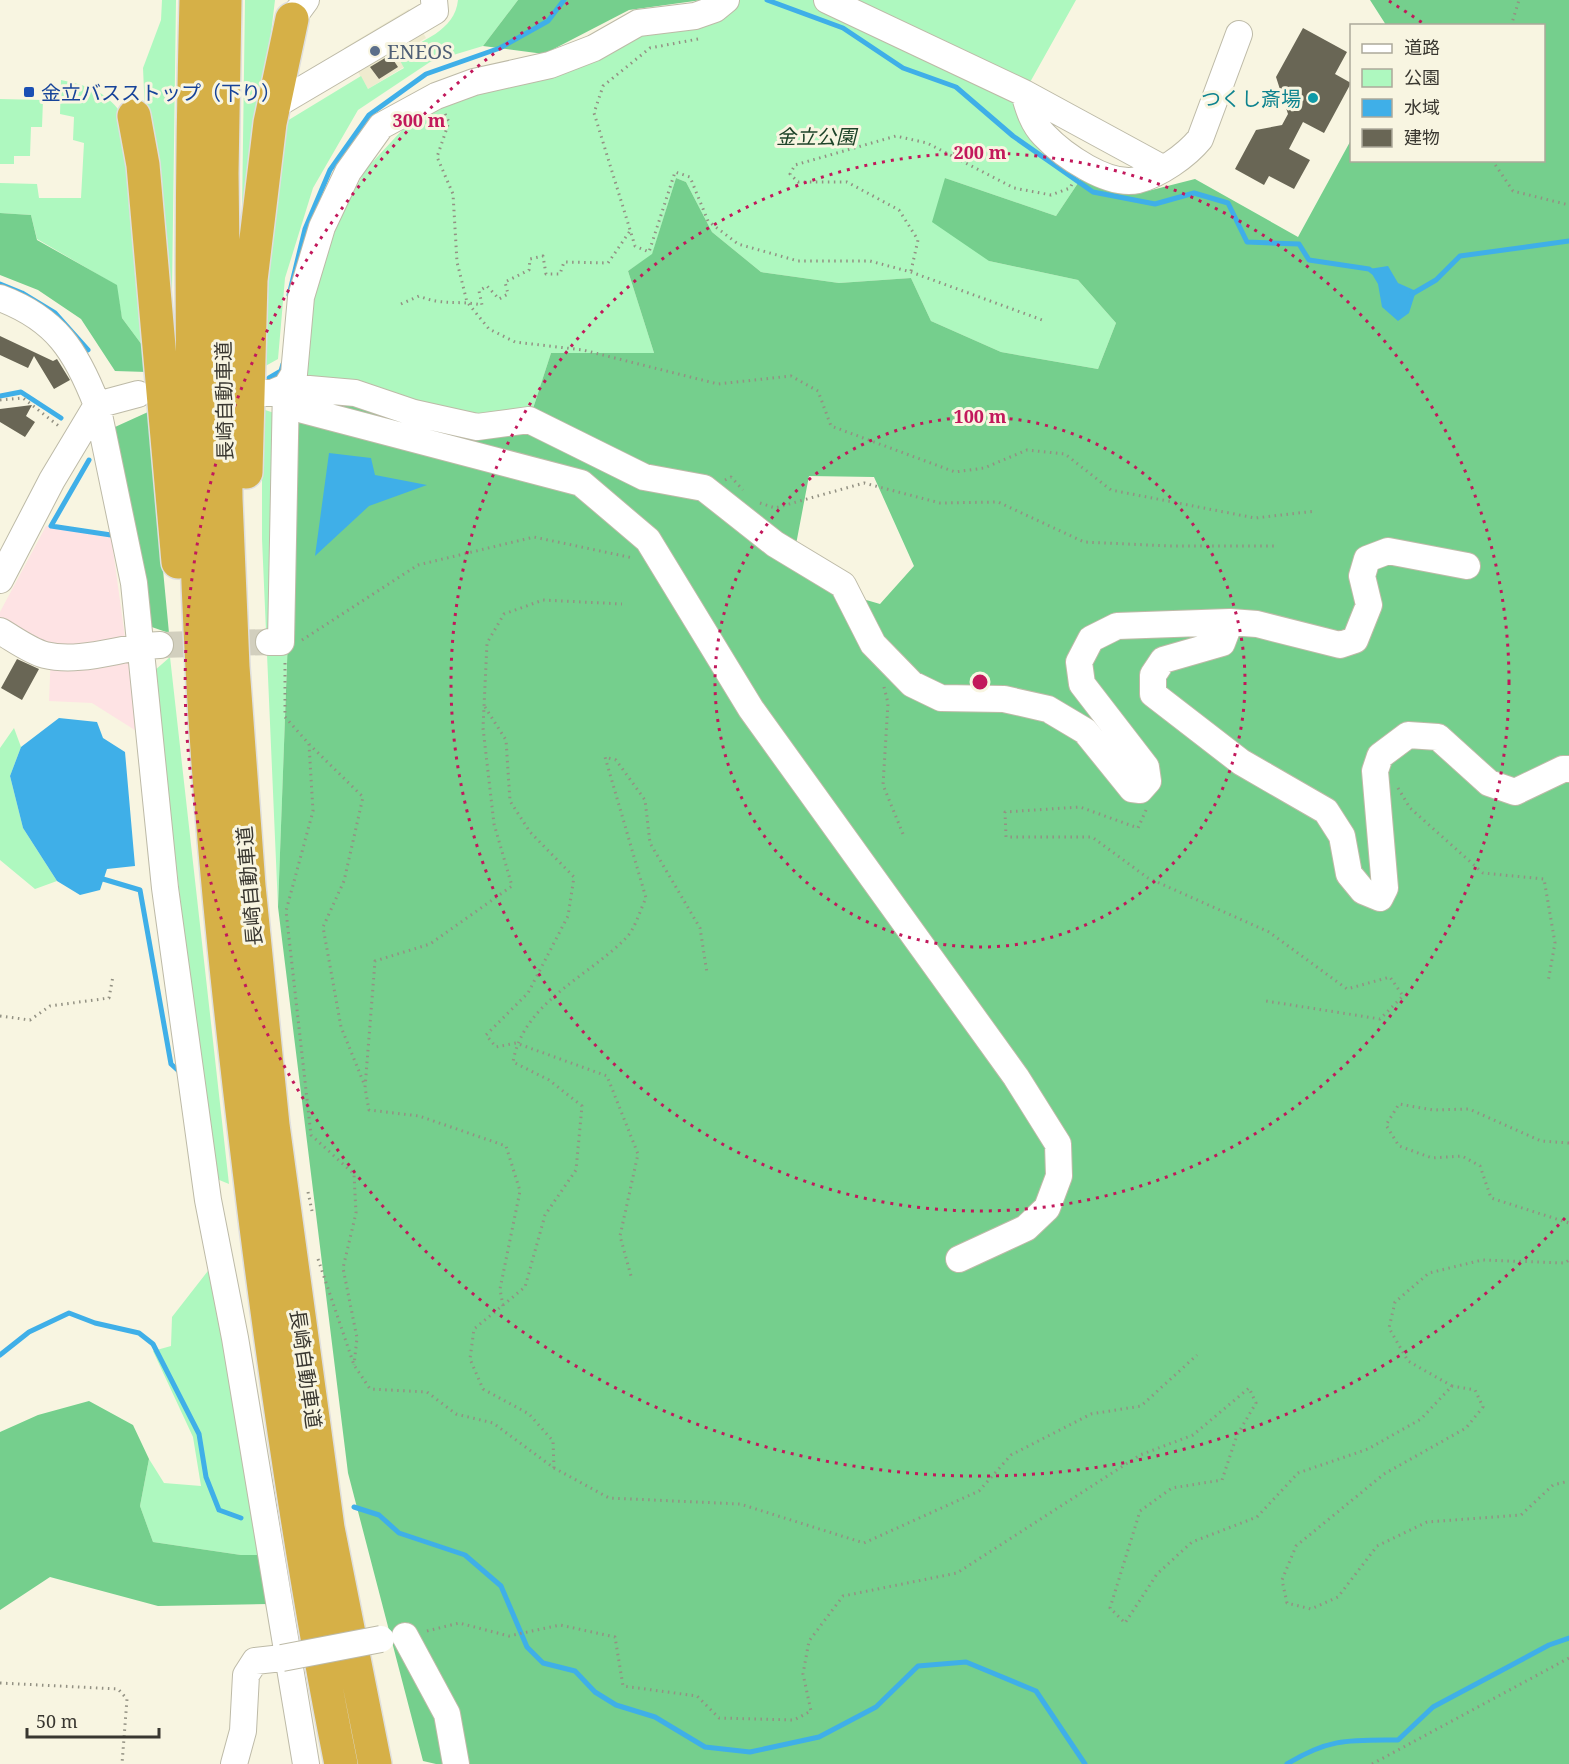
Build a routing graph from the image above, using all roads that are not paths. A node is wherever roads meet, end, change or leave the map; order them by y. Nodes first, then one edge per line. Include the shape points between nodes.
1 (195, 0) edge
2 (225, 0) edge
3 (434, 0) edge
4 (726, 0) edge
5 (827, 0) edge
6 (297, 6) edge
7 (1239, 33) dead end
8 (1024, 93) junction
9 (274, 106) junction
10 (134, 116) dead end
11 (1162, 168) junction
12 (0, 298) edge
13 (286, 387) junction
14 (260, 393) dead end
15 (138, 394) dead end
16 (97, 405) junction
17 (1467, 566) dead end
18 (0, 580) edge
19 (1230, 622) junction
20 (0, 631) edge
21 (275, 642) road end
22 (151, 646) junction
23 (1569, 769) edge
24 (239, 774) junction
25 (229, 1008) junction
26 (959, 1259) dead end
27 (234, 1764) edge
28 (306, 1764) edge
29 (341, 1764) edge
30 (375, 1764) edge
31 (456, 1764) edge

1 - 25 highway, 長崎自動車道 via 192,326 197,524 202,667
2 - 24 highway, 長崎自動車道 via 222,336
3 - 9 street via 435,11
4 - 13 street via 695,16 638,23 594,48 550,65 474,82 436,96 381,126 348,172 322,227 301,297 294,374
5 - 8 street
6 - 9 highway
7 - 11 street via 1200,139 1190,151
8 - 11 street
8 - 11 street via 1030,114 1043,135 1087,168 1111,178 1137,180
9 - 24 highway via 251,280
10 - 25 highway via 143,165 174,527
12 - 16 street via 38,316 62,337 76,356
13 - 14 street
13 - 19 street via 355,393 414,413 477,427 529,420 644,477 704,488 775,544 843,585 873,644 912,684 941,698 1004,699 1048,709 1085,730 1132,789 1140,790 1148,781 1146,766 1082,684 1079,662 1091,639 1117,626
13 - 21 street
13 - 26 street via 303,410 581,483 648,540 751,709 1016,1077 1058,1144 1059,1176 1047,1208 1026,1228
15 - 16 street
16 - 18 street via 75,438
16 - 22 street
17 - 19 street via 1389,551 1367,560 1362,576 1369,605 1355,640 1340,645 1257,624
19 - 23 street via 1222,643 1163,660 1153,675 1154,694 1241,762 1326,811 1342,836 1349,874 1363,891 1380,898 1385,888 1376,771 1380,756 1408,735 1438,737 1488,783 1515,792
20 - 22 street via 44,654 67,658
22 - 28 street via 165,888 208,1200
24 - 30 highway, 長崎自動車道 via 276,1149 328,1528
25 - 29 highway, 長崎自動車道 via 277,1391
27 - 31 street, bridge via 243,1731 246,1675 255,1661 393,1638 447,1714

